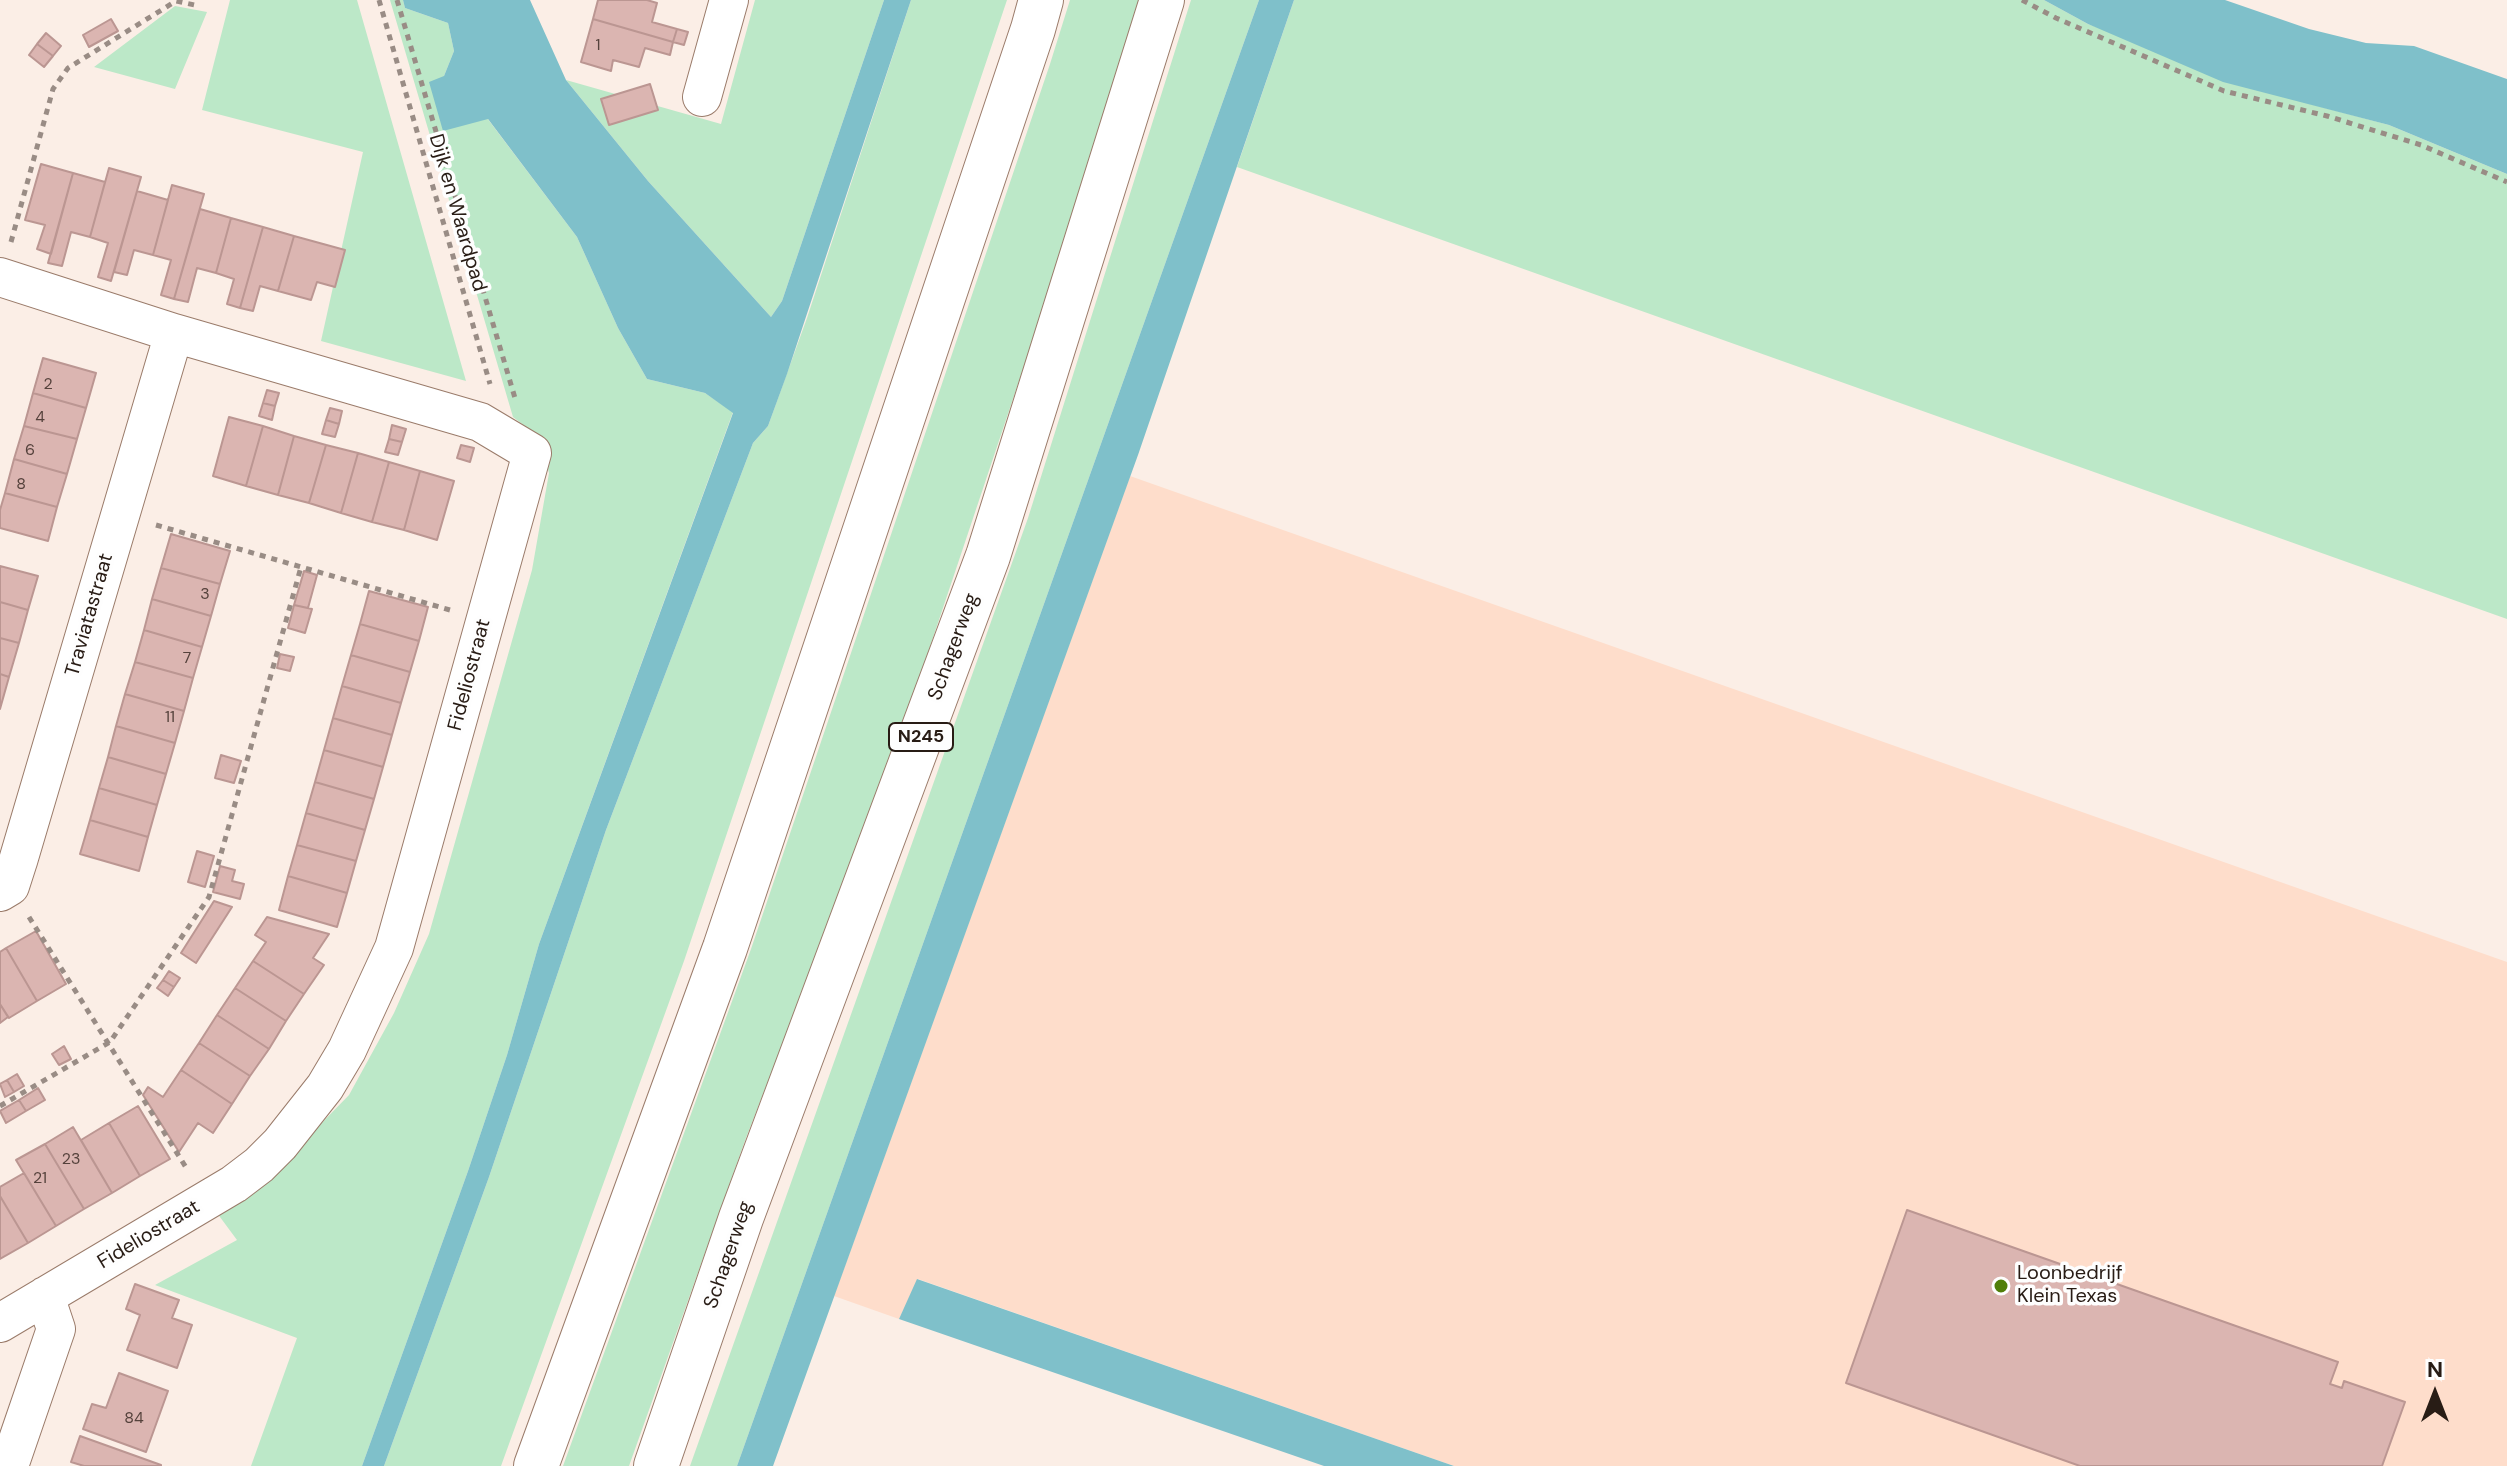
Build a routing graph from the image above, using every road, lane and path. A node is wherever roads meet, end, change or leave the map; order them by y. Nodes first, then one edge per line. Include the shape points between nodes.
1 (379, 0) edge
2 (397, 0) edge
3 (729, 0) edge
4 (1041, 0) edge
5 (1162, 0) edge
6 (2022, 0) edge
7 (199, 6) dead end
8 (702, 97) dead end
9 (2507, 182) edge
10 (1, 278) edge
11 (174, 333) junction
12 (518, 444) junction
13 (120, 514) junction
14 (301, 567) junction
15 (485, 620) junction
16 (5, 889) edge
17 (110, 1042) junction
18 (0, 1106) edge
19 (206, 1201) junction
20 (45, 1296) junction
21 (0, 1323) edge
22 (9, 1466) edge
23 (536, 1466) edge
24 (656, 1466) edge

1 - 12 path, Dijk en Waardpad
2 - 12 path
3 - 8 street
4 - 23 main road via 725,948
5 - 24 main road, Schagerweg / N245 via 988,556 741,1218
6 - 9 path via 2224,91 2421,145
7 - 10 path via 176,1 68,68 53,89
10 - 11 street
11 - 12 street via 480,422
11 - 13 street, Traviatastraat
12 - 15 street, Fideliostraat
13 - 14 path
13 - 16 street, Traviatastraat
14 - 15 path
14 - 17 path via 209,897
15 - 19 street, Fideliostraat via 394,948 347,1050 280,1144
16 - 17 path
17 - 18 path
17 - 19 path
19 - 20 street, Fideliostraat
20 - 21 street, Fideliostraat
20 - 22 street via 56,1329

